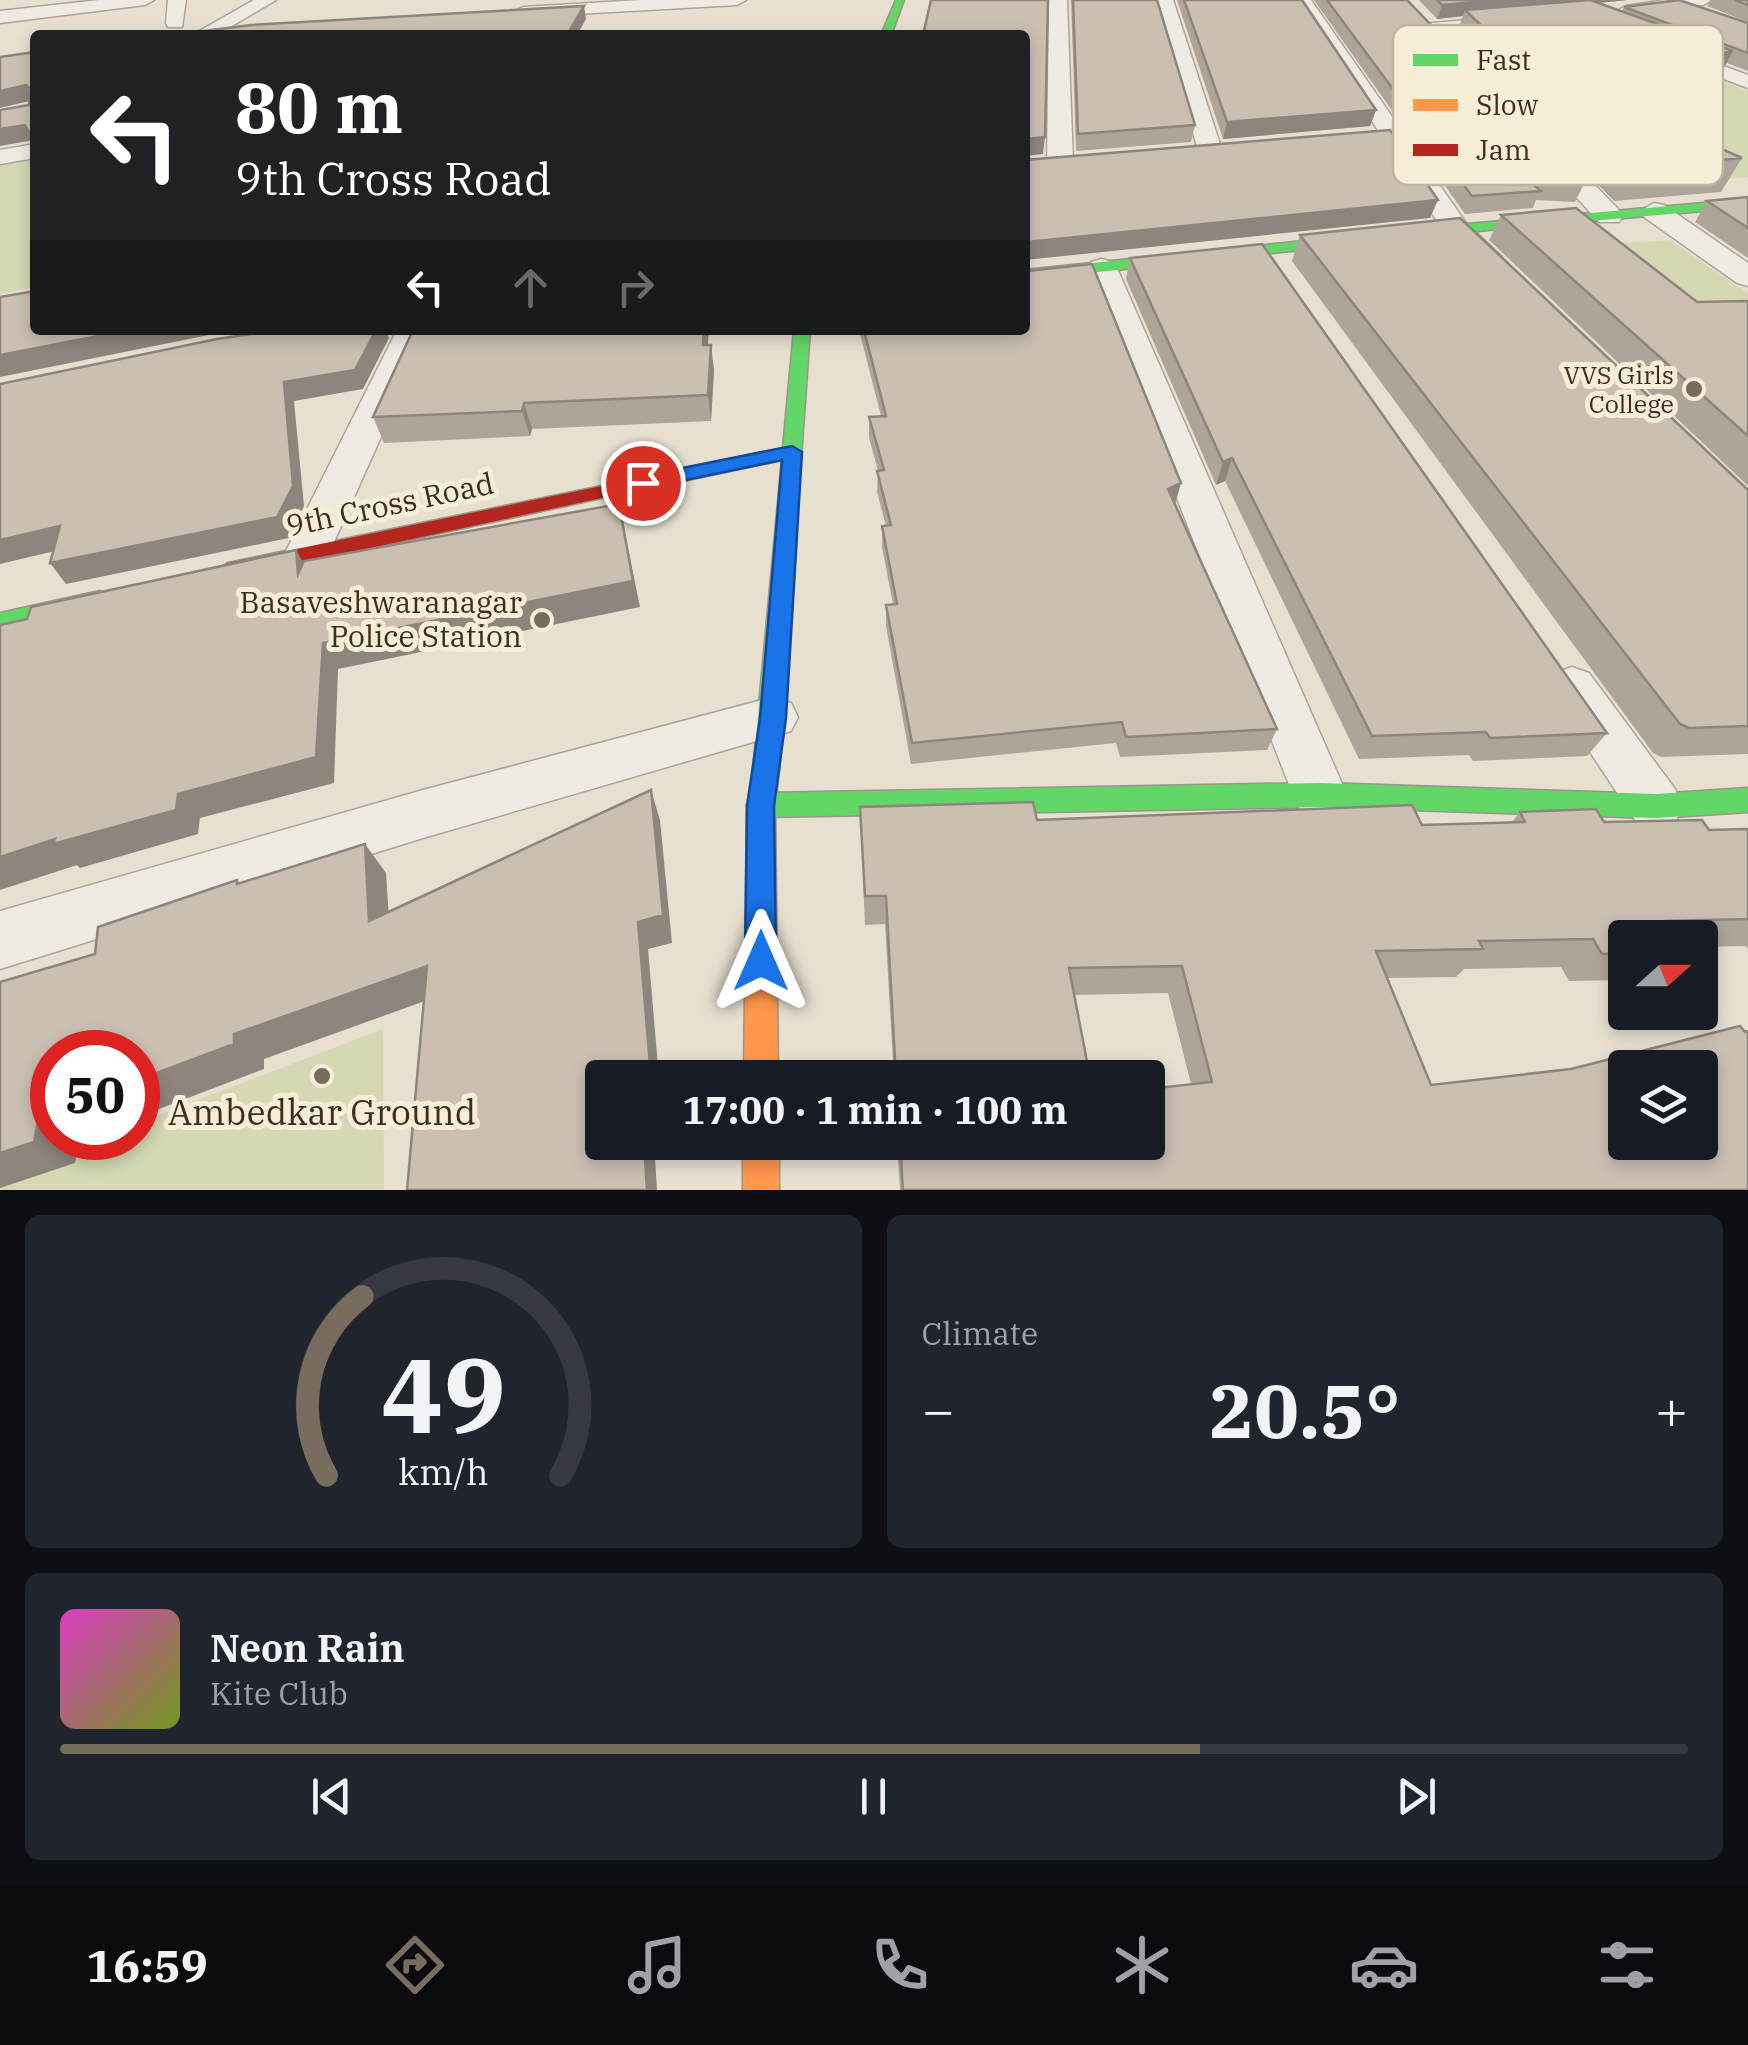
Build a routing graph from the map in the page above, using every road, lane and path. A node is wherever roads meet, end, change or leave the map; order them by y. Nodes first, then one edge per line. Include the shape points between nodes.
1 (145, 0) edge
2 (177, 0) edge
3 (267, 0) edge
4 (737, 0) edge
5 (900, 0) edge
6 (1058, 0) edge
7 (1164, 0) edge
8 (1302, 0) edge
9 (1703, 0) edge
10 (680, 3) junction
11 (1676, 5) junction
12 (575, 9) junction
13 (1413, 10) edge
14 (28, 13) junction
15 (498, 14) edge
16 (1598, 15) edge
17 (0, 16) edge
18 (1712, 19) edge
19 (1542, 20) edge
20 (174, 22) dead end
21 (663, 24) dead end
22 (1428, 25) edge
23 (1481, 25) edge
24 (207, 30) edge
25 (560, 30) edge
26 (888, 30) edge
27 (10, 40) dead end
28 (1723, 72) edge
29 (1748, 82) edge
30 (1210, 150) edge
31 (1393, 151) edge
32 (30, 152) edge
33 (0, 157) edge
34 (1060, 164) edge
35 (1421, 185) edge
36 (1580, 185) edge
37 (1748, 204) edge
38 (1654, 211) junction
39 (1610, 216) junction
40 (1456, 229) junction
41 (1102, 268) junction
42 (1030, 275) edge
43 (1748, 277) edge
44 (1512, 283) edge
45 (411, 335) edge
46 (802, 335) edge
47 (792, 452) junction
48 (307, 553) junction
49 (211, 574) edge
50 (115, 595) edge
51 (0, 620) edge
52 (1553, 659) edge
53 (773, 718) junction
54 (1320, 795) junction
55 (1748, 800) edge
56 (760, 806) junction
57 (1656, 806) junction
58 (0, 940) edge
59 (761, 1060) edge
60 (761, 1160) edge
61 (761, 1190) edge

1 - 14 street via 103,12
2 - 20 street
3 - 24 street
4 - 10 street
5 - 26 street
6 - 34 street
7 - 30 street
8 - 31 street
9 - 11 street
10 - 12 street
10 - 21 street
11 - 16 street
11 - 18 street
12 - 15 street
12 - 25 street
13 - 22 street
14 - 17 street
14 - 27 street
19 - 23 street
28 - 29 street
32 - 33 street
35 - 40 street
36 - 39 street
37 - 38 street
38 - 39 street
38 - 43 street
39 - 40 street
40 - 41 street via 1278,267
40 - 44 street
41 - 42 street
41 - 54 street
45 - 48 street
46 - 47 street
47 - 48 street, 9th Cross Road
47 - 53 street
48 - 49 street, 9th Cross Road
50 - 51 street
52 - 57 street
53 - 56 street
53 - 58 street
54 - 56 street
54 - 57 street
55 - 57 street
56 - 59 street
60 - 61 street

